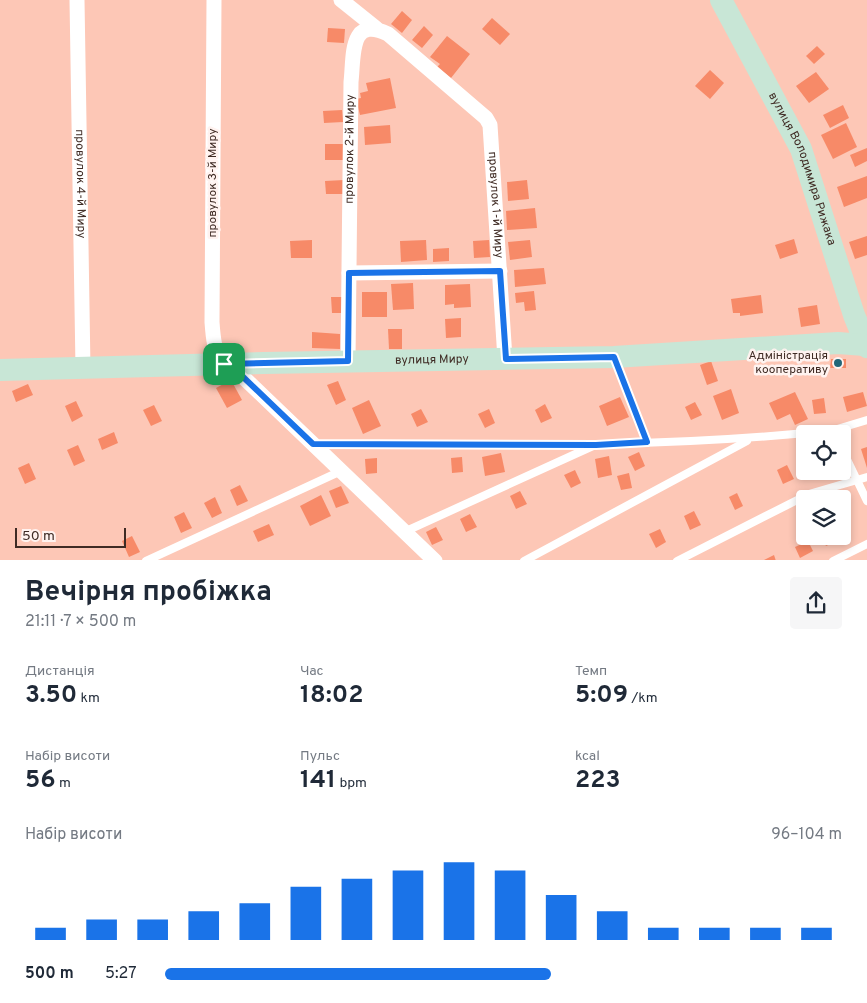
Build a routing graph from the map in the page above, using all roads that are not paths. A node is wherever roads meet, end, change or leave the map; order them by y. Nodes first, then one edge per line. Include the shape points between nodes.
1 (76, 0) edge
2 (214, 0) edge
3 (341, 0) edge
4 (721, 0) edge
5 (376, 28) junction
6 (500, 271) junction
7 (349, 273) junction
8 (866, 346) edge
9 (614, 357) junction
10 (506, 359) junction
11 (348, 361) junction
12 (224, 364) junction
13 (83, 368) junction
14 (0, 370) edge
15 (867, 420) edge
16 (851, 426) edge
17 (796, 436) edge
18 (749, 440) junction
19 (647, 442) junction
20 (313, 444) junction
21 (596, 445) junction
22 (851, 469) edge
23 (341, 471) junction
24 (867, 477) edge
25 (856, 480) junction
26 (867, 501) edge
27 (404, 532) junction
28 (867, 544) edge
29 (146, 560) edge
30 (435, 560) edge
31 (524, 560) edge
32 (677, 560) edge
33 (833, 560) edge

1 - 13 street, провулок 4-й Миру
2 - 12 street, провулок 3-й Миру via 212,322 215,346
3 - 5 street
4 - 8 street, вулиця Володимира Рижака via 801,149
5 - 6 street, провулок 1-й Миру via 388,34 438,76 490,125
5 - 7 street, провулок 2-й Миру via 368,27 356,38 351,82
6 - 7 street
6 - 10 street, провулок 1-й Миру
7 - 11 street, провулок 2-й Миру
8 - 9 street, вулиця Миру via 832,344
9 - 10 street, вулиця Миру
9 - 19 lane
10 - 11 street, вулиця Миру
11 - 12 street, вулиця Миру
12 - 13 street, вулиця Миру
12 - 20 street via 240,374
13 - 14 street, вулиця Миру
15 - 16 lane
17 - 18 lane
18 - 19 lane
18 - 31 lane
19 - 21 lane
20 - 21 lane
20 - 23 street
21 - 27 lane
22 - 25 lane
23 - 27 street
23 - 29 lane
24 - 25 lane
25 - 26 lane
25 - 32 lane via 809,494
27 - 30 street
28 - 33 lane

